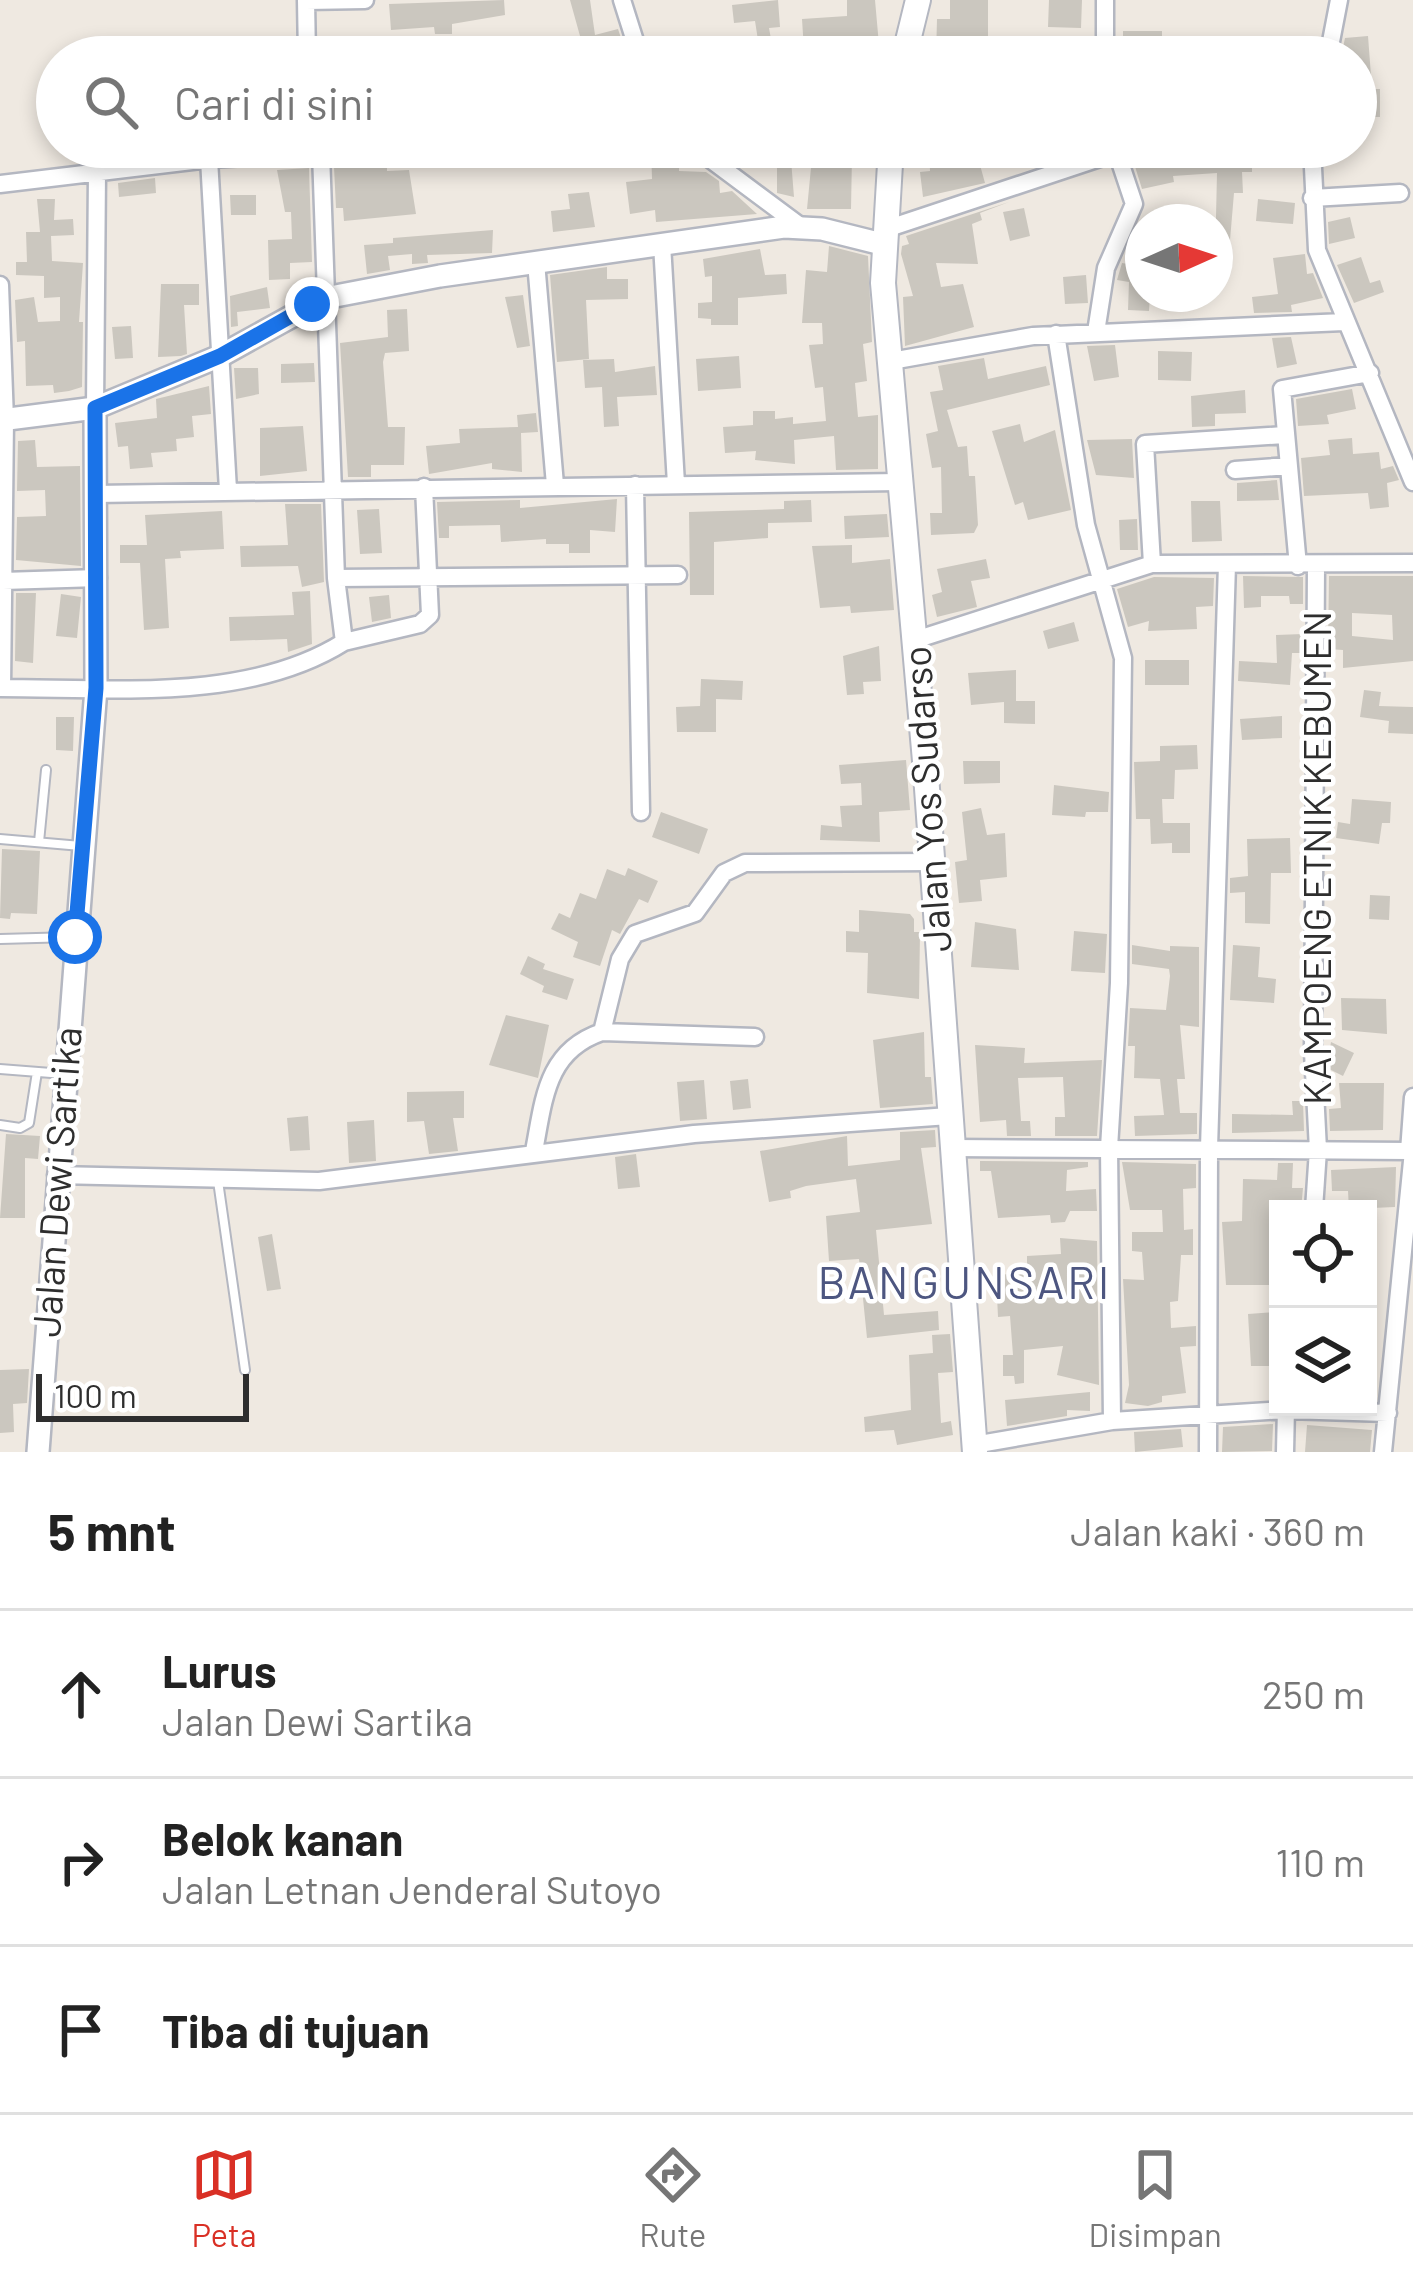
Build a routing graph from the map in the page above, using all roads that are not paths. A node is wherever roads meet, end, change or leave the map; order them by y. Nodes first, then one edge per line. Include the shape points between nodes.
1 (365, 0) edge
2 (622, 0) edge
3 (918, 0) edge
4 (1106, 0) edge
5 (1339, 0) edge
6 (306, 1) edge
7 (307, 36) edge
8 (633, 36) edge
9 (909, 36) edge
10 (1105, 36) edge
11 (1332, 36) edge
12 (131, 168) edge
13 (210, 168) edge
14 (316, 168) edge
15 (722, 168) edge
16 (889, 168) edge
17 (1067, 168) edge
18 (1126, 168) edge
19 (1312, 168) edge
20 (97, 172) junction
21 (0, 184) edge
22 (1400, 194) dead end
23 (1312, 198) junction
24 (800, 226) junction
25 (882, 237) junction
26 (662, 244) junction
27 (536, 262) junction
28 (0, 285) edge
29 (326, 298) junction
30 (1344, 322) junction
31 (1096, 332) junction
32 (1056, 334) junction
33 (220, 356) junction
34 (891, 361) junction
35 (1370, 373) junction
36 (95, 408) junction
37 (3, 420) edge
38 (1284, 435) junction
39 (1288, 466) junction
40 (1234, 470) dead end
41 (899, 482) junction
42 (1413, 482) edge
43 (676, 484) junction
44 (554, 485) junction
45 (635, 485) junction
46 (424, 487) junction
47 (333, 488) junction
48 (228, 490) junction
49 (96, 494) junction
50 (1413, 563) edge
51 (1152, 564) junction
52 (1227, 564) junction
53 (1307, 566) junction
54 (429, 574) junction
55 (634, 575) junction
56 (678, 575) dead end
57 (98, 578) junction
58 (336, 578) junction
59 (1103, 580) junction
60 (3, 581) junction
61 (915, 640) junction
62 (344, 642) junction
63 (1, 688) edge
64 (96, 688) junction
65 (46, 770) dead end
66 (640, 812) dead end
67 (0, 839) edge
68 (39, 842) junction
69 (83, 846) junction
70 (933, 862) junction
71 (75, 937) junction
72 (0, 939) edge
73 (602, 1032) junction
74 (755, 1037) dead end
75 (0, 1069) edge
76 (37, 1072) junction
77 (64, 1074) junction
78 (1413, 1097) edge
79 (950, 1116) junction
80 (0, 1125) edge
81 (953, 1148) junction
82 (1109, 1148) junction
83 (1209, 1148) junction
84 (1318, 1150) junction
85 (534, 1151) junction
86 (1411, 1151) edge
87 (56, 1175) junction
88 (218, 1179) junction
89 (1315, 1200) edge
90 (1406, 1303) edge
91 (245, 1370) dead end
92 (1269, 1409) edge
93 (1206, 1412) junction
94 (1377, 1412) edge
95 (1388, 1413) junction
96 (1286, 1416) edge
97 (1112, 1421) junction
98 (974, 1448) edge
99 (38, 1452) edge
100 (1208, 1452) edge
101 (1285, 1452) edge
102 (1384, 1452) edge

1 - 6 street
2 - 8 street
3 - 9 main road
4 - 10 street
5 - 11 street
6 - 7 street
12 - 20 street
13 - 33 street
14 - 29 street
15 - 24 street
16 - 25 main road, Jalan Yos Sudarso
17 - 25 street
18 - 31 street via 1135,204 1106,268
19 - 23 street
20 - 21 street
20 - 36 street
22 - 23 street
23 - 30 street via 1317,250
24 - 25 street
24 - 26 street
25 - 34 main road, Jalan Yos Sudarso
26 - 27 street
26 - 43 street
27 - 29 street
27 - 44 street
28 - 37 street
29 - 33 street
29 - 47 street
30 - 31 street
30 - 35 street
31 - 32 street
32 - 34 street
32 - 59 street via 1086,525
33 - 36 street
33 - 48 street
34 - 41 main road, Jalan Yos Sudarso
35 - 38 street, KAMPOENG ETNIK KEBUMEN via 1283,386
35 - 42 street
36 - 37 street
36 - 49 street, Jalan Dewi Sartika
37 - 60 street
38 - 39 street, KAMPOENG ETNIK KEBUMEN
38 - 51 street via 1145,443
39 - 40 street
39 - 53 street, KAMPOENG ETNIK KEBUMEN
41 - 43 street
41 - 61 main road, Jalan Yos Sudarso
43 - 45 street
44 - 45 street
44 - 46 street
45 - 55 street
46 - 47 street
46 - 54 street
47 - 48 street
47 - 58 street
48 - 49 street
49 - 57 street, Jalan Dewi Sartika
50 - 53 street
51 - 52 street
51 - 59 street
52 - 53 street
52 - 83 street
53 - 84 street, KAMPOENG ETNIK KEBUMEN
54 - 55 street
54 - 58 street
54 - 62 street via 426,620
55 - 56 street
55 - 66 street
57 - 60 street
57 - 64 street, Jalan Dewi Sartika
58 - 62 street
59 - 61 street
59 - 82 street via 1123,676
60 - 63 street
61 - 70 main road, Jalan Yos Sudarso
62 - 64 street via 266,674
63 - 64 street
64 - 69 street, Jalan Dewi Sartika
65 - 68 lane
67 - 68 lane
68 - 69 lane
69 - 71 street, Jalan Dewi Sartika
70 - 73 street via 733,867 695,913 635,934 620,958
70 - 79 main road, Jalan Yos Sudarso
71 - 72 lane
71 - 77 street, Jalan Dewi Sartika
73 - 74 street
73 - 85 street via 572,1046 553,1069
75 - 76 lane
76 - 77 lane
76 - 80 lane via 29,1123
77 - 87 street, Jalan Dewi Sartika
78 - 86 street
79 - 81 main road, Jalan Yos Sudarso
79 - 85 street
81 - 82 street
81 - 98 main road, Jalan Yos Sudarso
82 - 83 street
82 - 97 street
83 - 84 street
83 - 93 street
84 - 86 street
84 - 89 street, KAMPOENG ETNIK KEBUMEN
85 - 88 street via 319,1181
86 - 90 street
87 - 88 street
87 - 99 street, Jalan Dewi Sartika
88 - 91 lane
90 - 95 street
92 - 93 street
93 - 97 street
93 - 100 street
94 - 95 street
95 - 102 street
96 - 101 street
97 - 98 street

